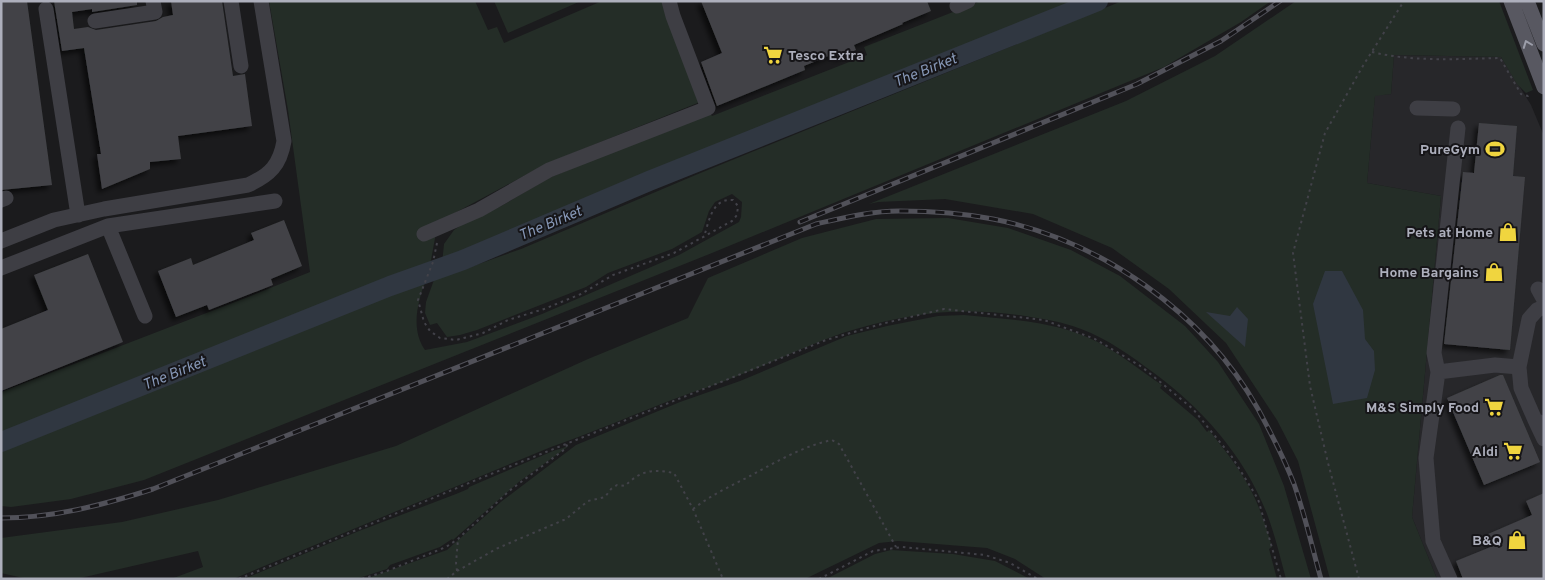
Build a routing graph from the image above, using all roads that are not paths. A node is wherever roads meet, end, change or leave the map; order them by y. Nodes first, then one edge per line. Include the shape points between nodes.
1 (153, 1) edge
2 (231, 1) edge
3 (261, 1) edge
4 (669, 1) edge
5 (1511, 1) edge
6 (1527, 1) edge
7 (46, 9) dead end
8 (95, 21) dead end
9 (1544, 44) edge
10 (241, 66) dead end
11 (1540, 90) edge
12 (1417, 108) dead end
13 (1453, 109) dead end
14 (1458, 128) dead end
15 (161, 199) junction
16 (275, 201) dead end
17 (78, 215) junction
18 (164, 218) junction
19 (108, 226) junction
20 (424, 234) dead end
21 (1, 241) edge
22 (1, 268) edge
23 (1544, 307) edge
24 (145, 316) dead end
25 (1519, 367) junction
26 (1438, 372) junction
27 (1539, 422) edge
28 (1544, 439) edge
29 (1450, 579) edge

1 - 8 street via 155,12
2 - 10 street
3 - 15 street via 284,141 282,156 268,174 248,185
4 - 20 street via 708,108 549,170 479,210
11 -> 5 main road
6 - 9 main road
7 - 17 street
12 - 13 street
14 - 26 street via 1434,354
15 - 17 street
15 - 18 street
16 - 18 street
17 - 21 street via 54,220
18 - 19 street
19 - 22 street
19 - 24 street
23 - 25 street via 1529,319
25 - 26 street via 1495,365
25 - 27 street via 1520,388
26 - 29 street via 1426,458 1433,541
27 - 28 street

